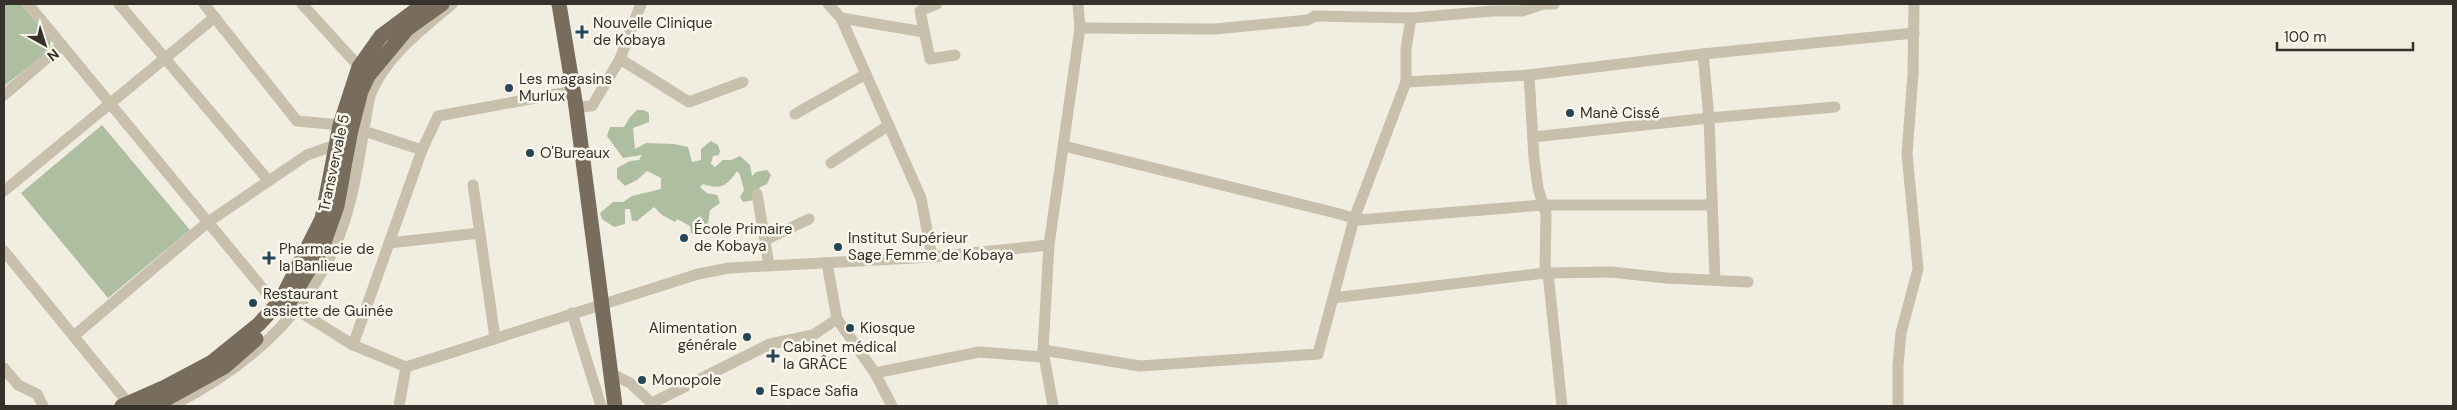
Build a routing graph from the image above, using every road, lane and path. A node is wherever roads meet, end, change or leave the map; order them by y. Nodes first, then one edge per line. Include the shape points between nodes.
1 (119, 4) edge
2 (204, 4) edge
3 (302, 4) edge
4 (424, 4) edge
5 (442, 4) edge
6 (452, 4) edge
7 (559, 4) edge
8 (641, 4) edge
9 (828, 4) edge
10 (937, 4) edge
11 (1078, 4) edge
12 (1554, 4) edge
13 (1914, 4) edge
14 (32, 5) edge
15 (1471, 9) edge
16 (215, 17) junction
17 (841, 18) junction
18 (1411, 18) junction
19 (1080, 28) junction
20 (924, 32) junction
21 (1914, 33) junction
22 (62, 45) junction
23 (1703, 54) junction
24 (955, 55) dead end
25 (165, 59) junction
26 (620, 59) junction
27 (364, 71) junction
28 (866, 74) junction
29 (1530, 75) junction
30 (743, 82) dead end
31 (1406, 82) junction
32 (574, 91) junction
33 (4, 96) edge
34 (110, 104) junction
35 (576, 107) junction
36 (1836, 107) dead end
37 (795, 114) dead end
38 (1709, 118) junction
39 (340, 125) junction
40 (889, 125) junction
41 (364, 132) junction
42 (1533, 137) junction
43 (338, 144) junction
44 (1064, 146) junction
45 (422, 150) junction
46 (830, 163) dead end
47 (268, 180) junction
48 (473, 185) dead end
49 (4, 191) edge
50 (757, 194) dead end
51 (1543, 205) junction
52 (1712, 205) junction
53 (809, 219) dead end
54 (1354, 219) junction
55 (208, 222) junction
56 (480, 233) junction
57 (765, 240) junction
58 (389, 243) junction
59 (1049, 245) junction
60 (4, 251) edge
61 (932, 257) junction
62 (827, 263) junction
63 (770, 265) junction
64 (1547, 273) junction
65 (1716, 280) junction
66 (1748, 282) dead end
67 (1333, 298) junction
68 (601, 304) junction
69 (289, 306) junction
70 (572, 313) junction
71 (837, 319) junction
72 (75, 335) junction
73 (494, 338) junction
74 (353, 345) junction
75 (1043, 354) junction
76 (406, 367) junction
77 (4, 368) edge
78 (610, 373) junction
79 (875, 373) junction
80 (126, 405) edge
81 (654, 405) edge
82 (43, 406) edge
83 (147, 406) edge
84 (171, 406) edge
85 (399, 406) edge
86 (601, 406) edge
87 (615, 406) edge
88 (892, 406) edge
89 (1053, 406) edge
90 (1562, 406) edge
91 (1898, 406) edge

1 - 25 street
2 - 16 street
3 - 27 street
4 - 27 main road, Transvervale 5 via 381,36
5 - 27 main road, Transvervale 5 via 407,29
6 - 41 street, Transvervale 5 via 390,60 371,94
7 - 32 main road
8 - 26 street
9 - 17 street
10 - 20 street via 920,11
11 - 19 street
12 - 15 street via 1522,11
13 - 21 street
14 - 22 street
15 - 18 street
16 - 25 street
16 - 39 street via 297,121
17 - 20 street
17 - 28 street
18 - 19 street via 1315,16 1308,20 1215,30
18 - 31 street via 1406,49
19 - 44 street
20 - 24 street via 930,59
21 - 23 street
21 - 91 street via 1908,154 1918,269 1901,334
22 - 33 street
22 - 34 street
23 - 29 street
23 - 38 street
25 - 34 street
25 - 47 street
26 - 30 street via 689,102
26 - 35 street via 592,106
27 - 39 main road, Transvervale 5
27 - 69 main road, Transvervale 5 via 337,206 322,248
28 - 37 street
28 - 40 street
29 - 31 street
29 - 42 street
31 - 54 street
32 - 35 main road
32 - 45 street via 438,116
34 - 49 street
34 - 55 street
35 - 68 main road
36 - 38 street
38 - 42 street
38 - 52 street
39 - 43 main road, Transvervale 5
40 - 46 street
40 - 61 street via 921,198
41 - 45 street
41 - 69 street, Transvervale 5 via 347,213 329,257
42 - 51 street
43 - 47 street via 307,155
43 - 69 main road, Transvervale 5 via 322,219
44 - 54 street
44 - 59 street
45 - 58 street
47 - 55 street
48 - 56 street
50 - 57 street
51 - 52 street
51 - 54 street
51 - 64 street
52 - 65 street
53 - 57 street
54 - 67 street
55 - 69 street via 269,296
55 - 72 street
56 - 58 street
56 - 73 street
57 - 63 street
58 - 74 street
59 - 61 street
59 - 75 street
60 - 72 street
61 - 62 street
62 - 63 street
62 - 71 street
63 - 68 street via 698,274
64 - 65 street via 1611,272
64 - 67 street
64 - 90 street
65 - 66 street
67 - 75 street via 1318,354 1140,366
68 - 70 street
68 - 78 main road
69 - 74 street
69 - 80 main road, Transvervale 5 via 259,324 212,362
69 - 83 main road, Transvervale 5 via 224,367
69 - 84 street, Transvervale 5 via 249,359 207,388
70 - 73 street
70 - 86 street
71 - 79 street
71 - 81 street via 812,335 770,344
72 - 80 street
73 - 76 street
74 - 76 street
75 - 79 street via 979,352
75 - 89 street
76 - 85 street
77 - 82 street via 18,385 37,394
78 - 81 street via 630,383
78 - 87 main road
79 - 88 street

